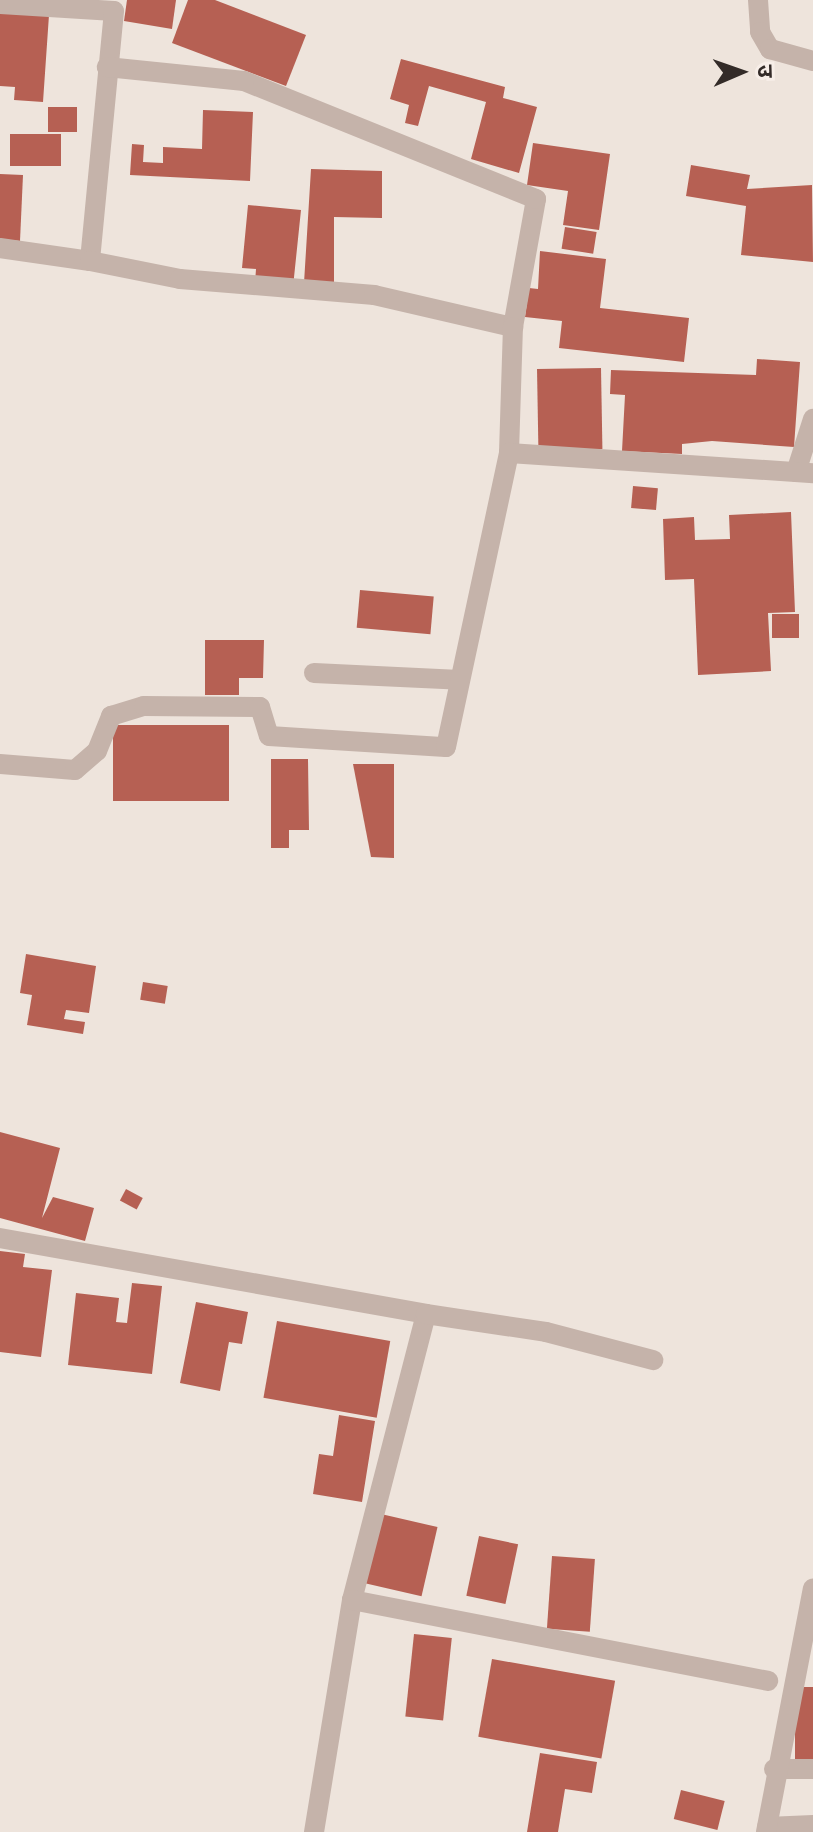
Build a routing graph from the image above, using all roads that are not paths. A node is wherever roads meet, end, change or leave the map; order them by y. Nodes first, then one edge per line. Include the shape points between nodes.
1 (758, 0) edge
2 (0, 4) edge
3 (115, 6) edge
4 (813, 61) edge
5 (107, 67) junction
6 (0, 248) edge
7 (90, 261) junction
8 (513, 327) junction
9 (813, 419) edge
10 (509, 453) junction
11 (804, 472) edge
12 (314, 673) dead end
13 (460, 680) junction
14 (0, 764) edge
15 (0, 1238) edge
16 (426, 1314) junction
17 (653, 1360) dead end
18 (813, 1589) edge
19 (352, 1600) junction
20 (768, 1681) dead end
21 (774, 1769) junction
22 (813, 1769) edge
23 (813, 1825) edge
24 (766, 1829) edge
25 (314, 1832) edge

1 - 4 street via 760,32 770,49
2 - 3 street
3 - 5 street
5 - 7 street
5 - 8 street via 244,81 536,199
6 - 7 street
7 - 8 street via 180,279 374,295
8 - 10 street
9 - 11 street
10 - 11 street
10 - 13 street
12 - 13 street
13 - 14 street via 446,747 269,736 260,707 144,706 111,716 97,751 75,770
15 - 16 street
16 - 17 street via 546,1332
16 - 19 street
18 - 21 street
19 - 20 street
19 - 25 street
21 - 22 street
21 - 24 street
23 - 24 street

